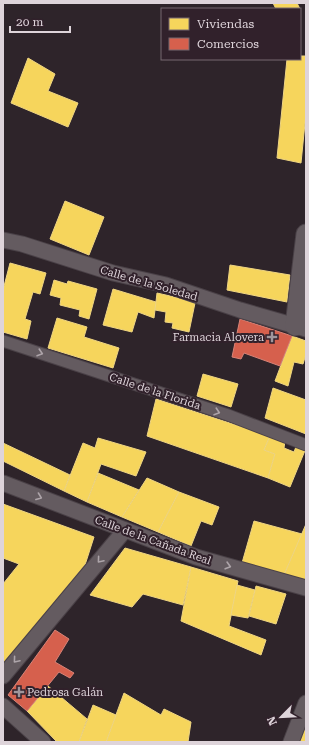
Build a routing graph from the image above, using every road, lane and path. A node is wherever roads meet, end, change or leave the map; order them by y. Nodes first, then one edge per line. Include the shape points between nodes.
1 (306, 234) edge
2 (3, 240) edge
3 (301, 327) edge
4 (3, 341) edge
5 (306, 445) edge
6 (3, 483) edge
7 (125, 530) junction
8 (306, 588) edge
9 (3, 676) edge
10 (306, 703) edge
11 (3, 706) edge
12 (43, 742) edge
13 (292, 742) edge

1 - 3 street
2 - 3 street, Calle de la Soledad via 113,273 166,285
4 -> 5 street, Calle de la Florida via 228,415
6 -> 7 street, Calle de la Cañada Real
7 -> 8 street, Calle de la Cañada Real via 196,557
7 -> 9 street
10 - 13 street
11 - 12 street

